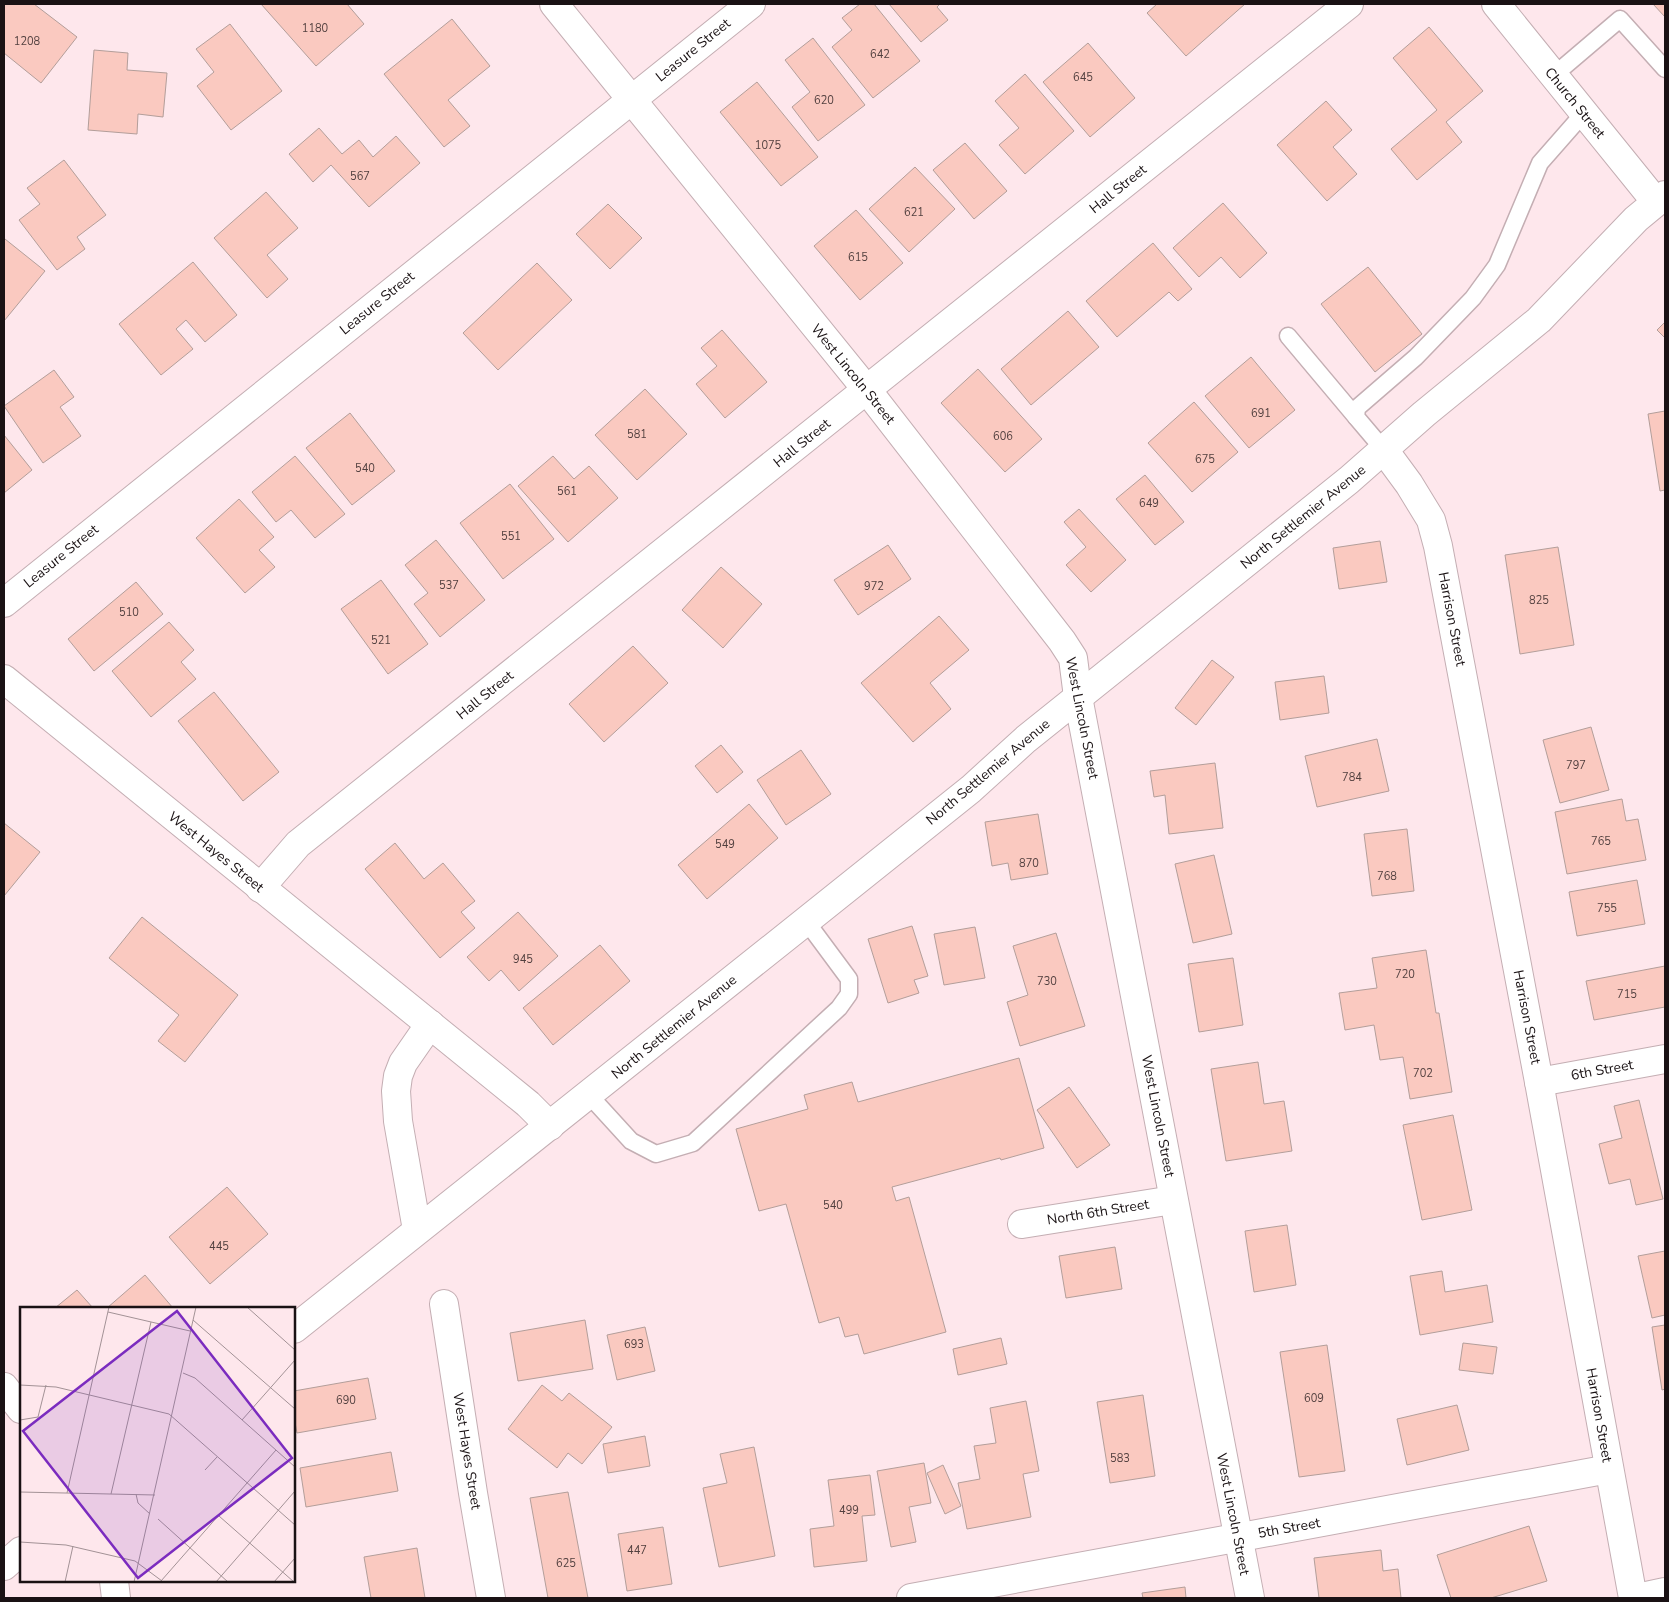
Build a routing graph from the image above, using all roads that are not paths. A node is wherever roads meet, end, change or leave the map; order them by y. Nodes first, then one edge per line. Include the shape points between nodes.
1 (554, 4) edge
2 (751, 4) edge
3 (1349, 4) edge
4 (1496, 4) edge
5 (1665, 69) edge
6 (1553, 76) junction
7 (631, 99) junction
8 (1584, 114) junction
9 (1660, 198) edge
10 (1288, 336) dead end
11 (867, 390) junction
12 (1356, 417) junction
13 (1384, 450) junction
14 (4, 603) edge
15 (4, 679) edge
16 (1078, 697) junction
17 (260, 888) junction
18 (806, 921) junction
19 (430, 1024) junction
20 (1665, 1059) edge
21 (1539, 1082) junction
22 (589, 1095) junction
23 (550, 1126) junction
24 (1173, 1200) junction
25 (1022, 1224) dead end
26 (417, 1230) junction
27 (444, 1304) dead end
28 (295, 1328) edge
29 (4, 1387) edge
30 (20, 1408) edge
31 (1609, 1469) junction
32 (1238, 1538) junction
33 (20, 1553) edge
34 (4, 1566) edge
35 (114, 1582) edge
36 (1665, 1592) edge
37 (116, 1598) edge
38 (491, 1598) edge
39 (911, 1598) edge
40 (1250, 1598) edge
41 (1633, 1598) edge
42 (1638, 1598) edge

1 - 7 street, West Lincoln Street
2 - 7 street, Leasure Street
3 - 11 street, Hall Street
4 - 6 street, Church Street
5 - 6 lane via 1620,19
6 - 8 street, Church Street
7 - 11 street, West Lincoln Street
7 - 14 street, Leasure Street
8 - 9 street, Church Street
8 - 12 lane via 1540,163 1497,265 1472,298 1416,357 1357,408
9 - 13 street, North Settlemier Avenue via 1540,320
10 - 12 lane
11 - 16 street, West Lincoln Street via 1068,648 1073,658
11 - 17 street, Hall Street via 298,844
12 - 13 lane
13 - 16 street, North Settlemier Avenue
13 - 21 street, Harrison Street via 1431,520 1438,546
15 - 17 street, West Hayes Street
16 - 18 street, North Settlemier Avenue via 971,789
16 - 24 street, West Lincoln Street
17 - 19 street, West Hayes Street
18 - 22 street, North Settlemier Avenue
18 - 22 lane via 850,979 849,994 839,1008 693,1143 656,1154 631,1141
19 - 23 street, West Hayes Street via 528,1104
19 - 26 street via 403,1063 396,1091 398,1121
20 - 21 street, 6th Street
21 - 31 street, Harrison Street
22 - 23 street, North Settlemier Avenue
23 - 26 street, North Settlemier Avenue
24 - 25 street, North 6th Street
24 - 32 street, West Lincoln Street
26 - 28 street, North Settlemier Avenue
27 - 38 street, West Hayes Street
29 - 30 street
31 - 32 street, 5th Street
31 - 41 street, Harrison Street
32 - 39 street, 5th Street
32 - 40 street, West Lincoln Street
33 - 34 street
35 - 37 street
36 - 42 street

